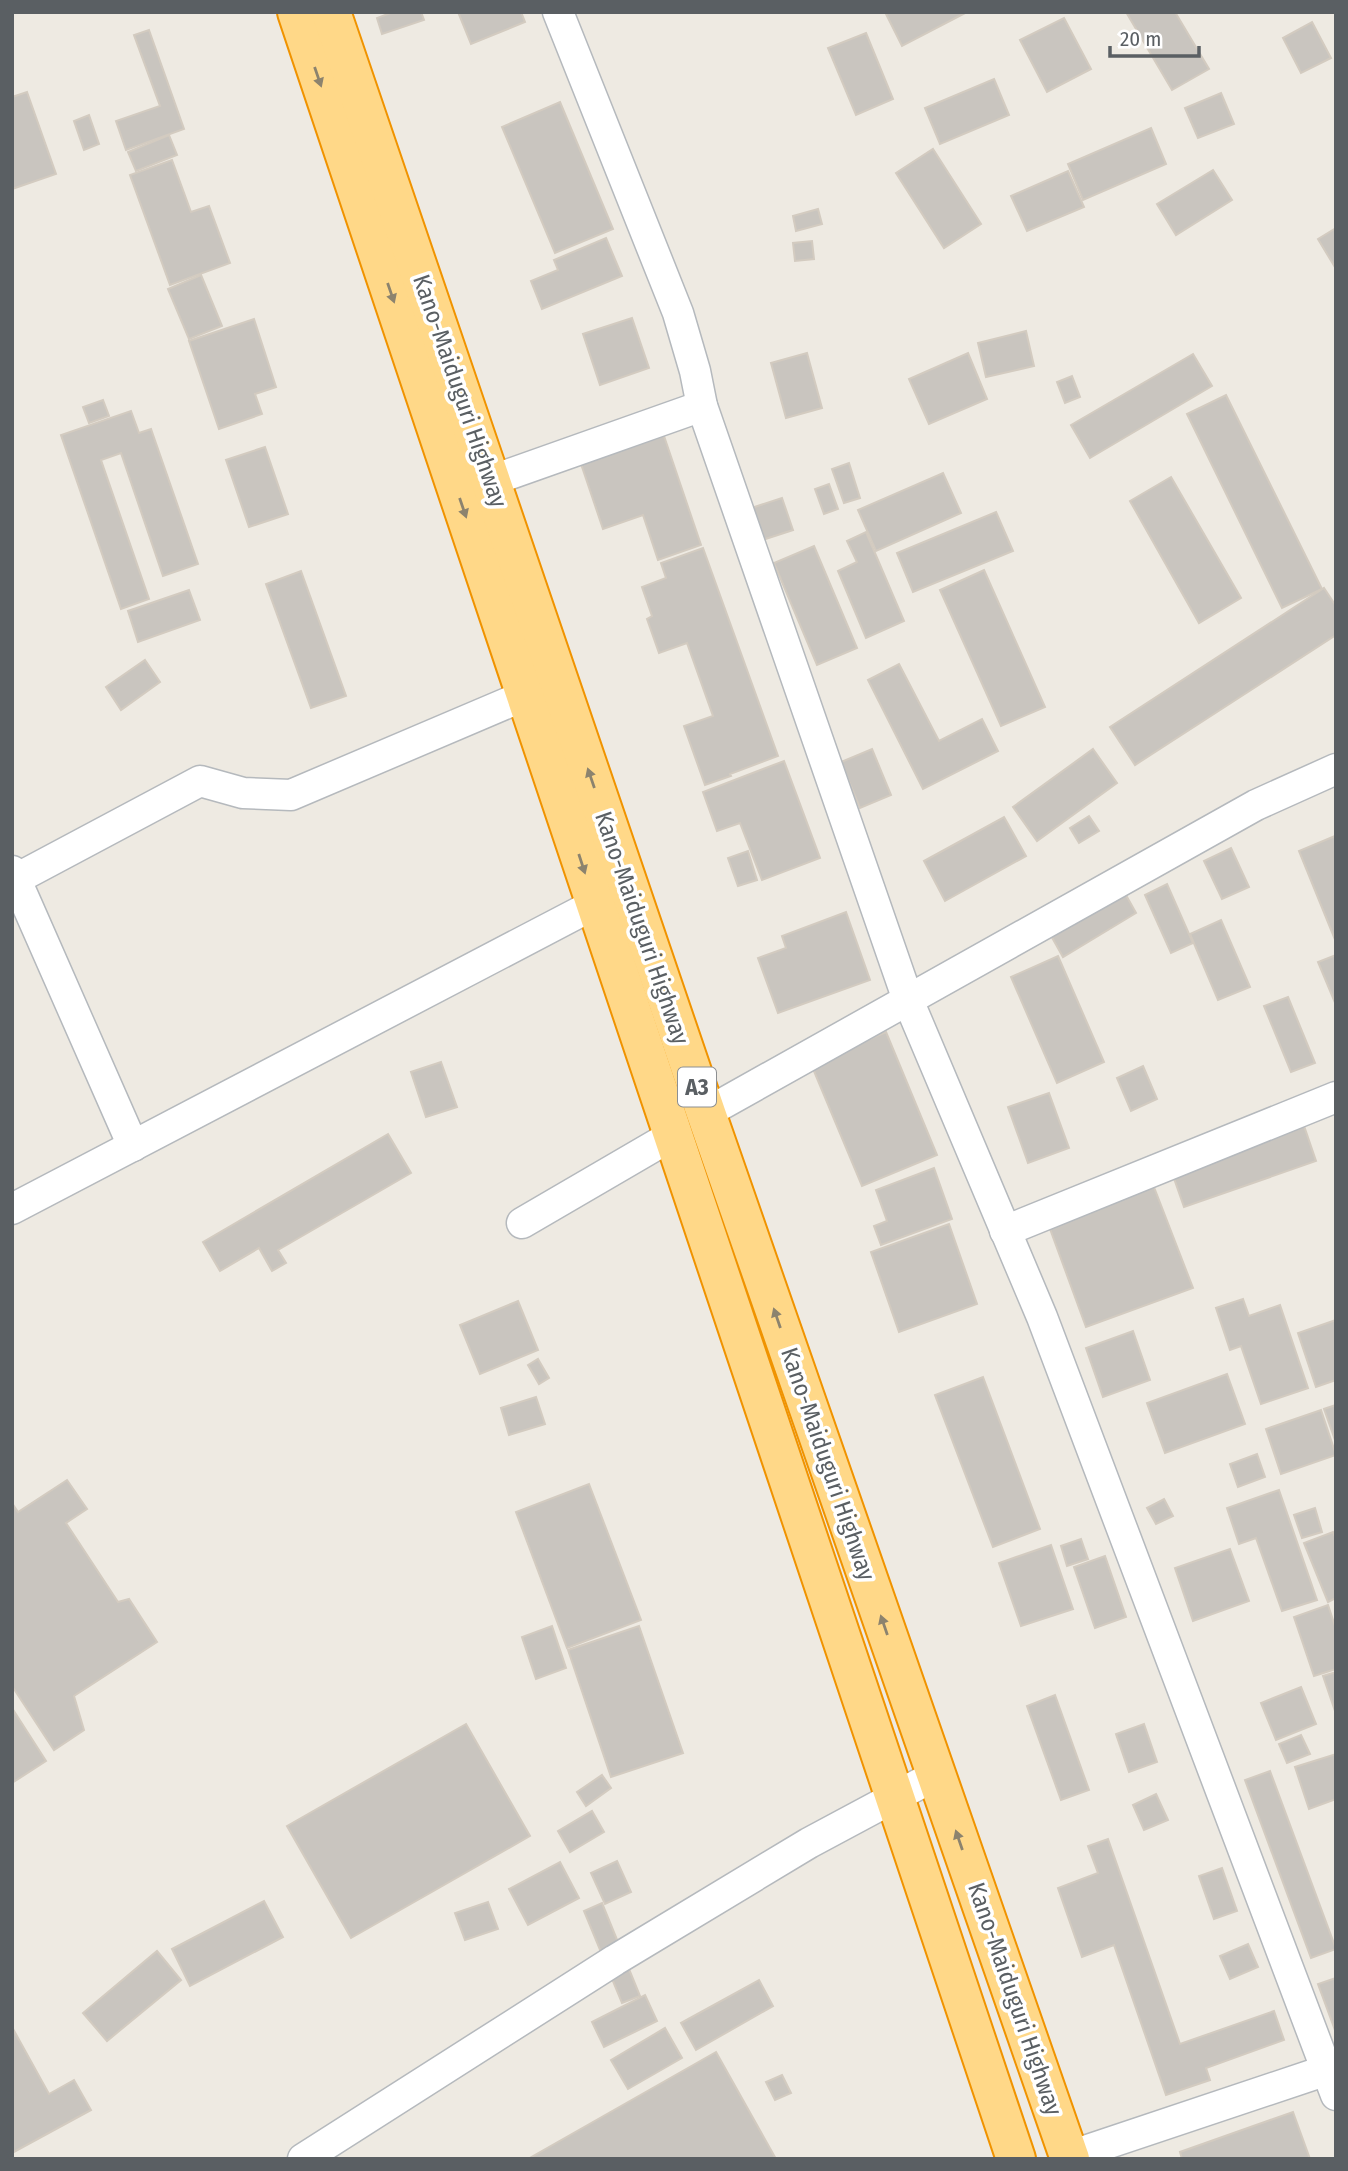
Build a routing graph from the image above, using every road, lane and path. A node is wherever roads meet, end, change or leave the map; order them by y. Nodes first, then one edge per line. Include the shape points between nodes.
1 (297, 12) edge
2 (331, 12) edge
3 (558, 12) edge
4 (702, 406) junction
5 (491, 481) junction
6 (526, 695) junction
7 (1336, 769) edge
8 (14, 875) edge
9 (595, 904) junction
10 (908, 1000) junction
11 (1336, 1097) edge
12 (706, 1113) junction
13 (673, 1135) junction
14 (133, 1146) junction
15 (12, 1209) edge
16 (522, 1223) dead end
17 (1005, 1231) junction
18 (936, 1775) junction
19 (895, 1795) junction
20 (1333, 2077) edge
21 (1070, 2158) edge
22 (303, 2159) edge
23 (1016, 2159) edge

1 -> 6 highway, Kano-Maiduguri Highway / A3
2 - 5 highway, Kano-Maiduguri Highway / A3
3 - 4 street via 678,313
4 - 5 street
4 - 10 street
12 -> 5 highway, Kano-Maiduguri Highway / A3
6 - 8 street via 291,795 243,793 200,781
6 -> 9 highway, Kano-Maiduguri Highway / A3
7 - 10 street via 1256,805
8 - 14 street
9 - 13 highway, Kano-Maiduguri Highway / A3
9 - 14 street
10 - 12 street
10 - 17 street
11 - 17 street
18 -> 12 highway, Kano-Maiduguri Highway / A3
13 - 16 street
13 - 19 highway, Kano-Maiduguri Highway / A3
14 - 15 street
17 - 20 street
18 - 19 street
21 -> 18 highway, Kano-Maiduguri Highway / A3
19 - 22 street via 615,1960
19 - 23 highway, Kano-Maiduguri Highway / A3
20 - 21 street

